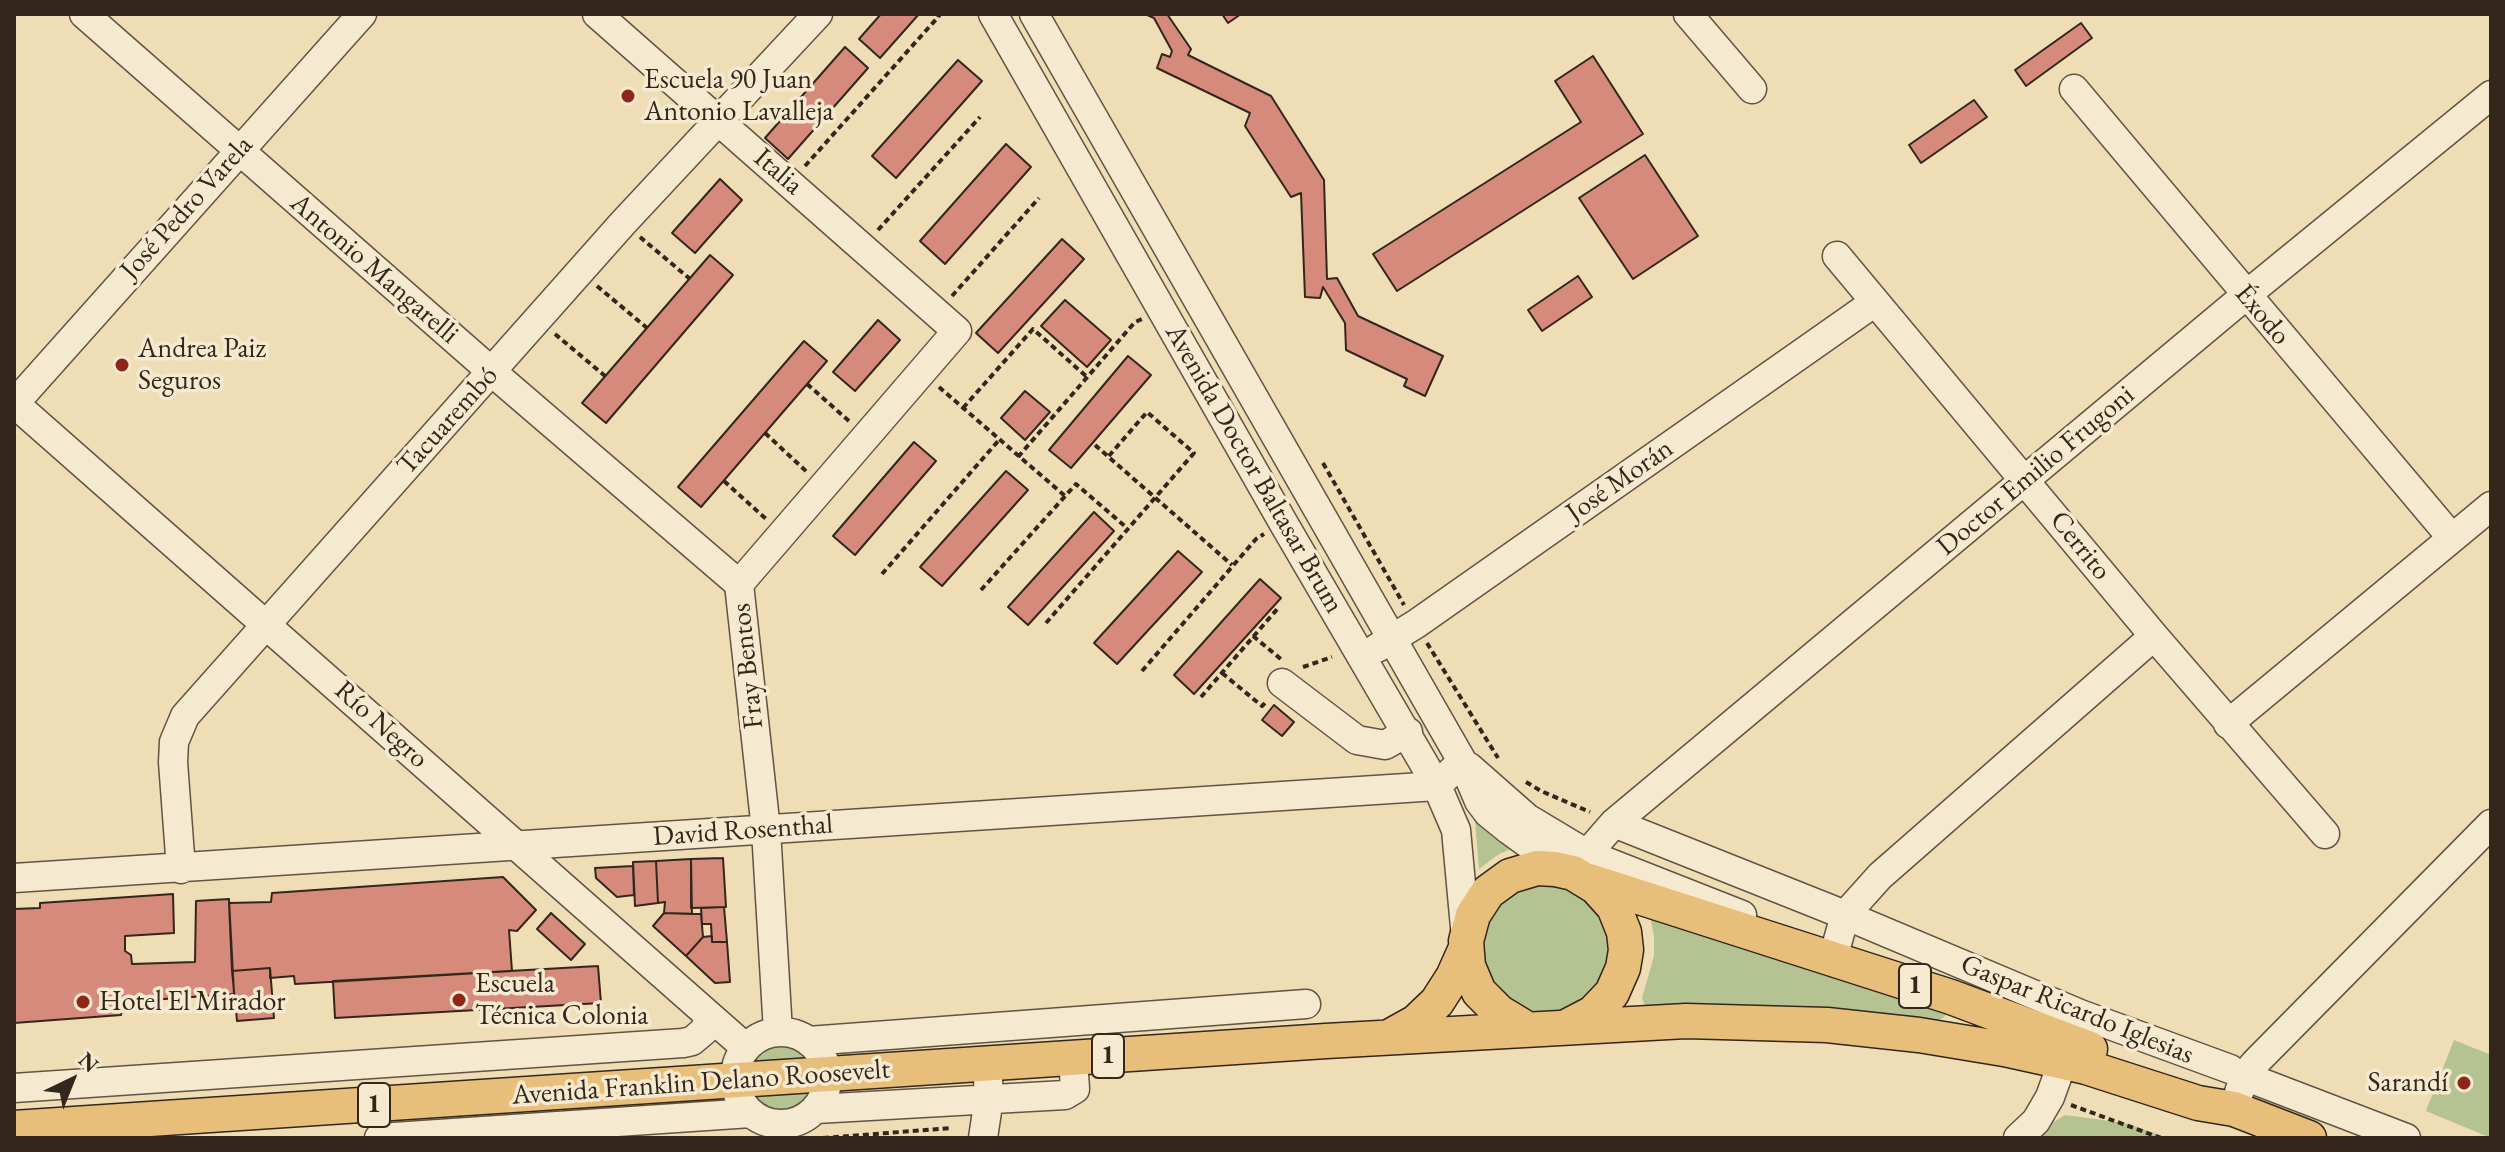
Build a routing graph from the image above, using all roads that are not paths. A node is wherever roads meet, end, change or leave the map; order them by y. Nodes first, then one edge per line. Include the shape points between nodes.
1 (84, 14) edge
2 (362, 14) edge
3 (597, 14) edge
4 (818, 14) edge
5 (993, 14) edge
6 (1034, 14) edge
7 (1688, 14) edge
8 (1752, 89) dead end
9 (2074, 89) dead end
10 (2491, 95) edge
11 (720, 121) junction
12 (238, 150) junction
13 (1837, 256) dead end
14 (2245, 296) junction
15 (1875, 302) junction
16 (947, 322) joint
17 (492, 372) junction
18 (14, 403) edge
19 (2026, 481) junction
20 (2491, 506) edge
21 (2452, 538) junction
22 (739, 584) junction
23 (267, 624) junction
24 (2154, 636) junction
25 (1392, 640) junction
26 (1362, 657) junction
27 (1287, 676) road end
28 (2228, 724) junction
29 (1408, 732) junction
30 (1462, 761) junction
31 (1437, 786) junction
32 (1614, 823) junction
33 (2491, 824) edge
34 (766, 830) junction
35 (2325, 834) dead end
36 (516, 846) junction
37 (1580, 868) junction
38 (181, 869) junction
39 (14, 878) edge
40 (1845, 915) junction
41 (1466, 945) junction
42 (1835, 951) junction
43 (1887, 976) junction
44 (1951, 997) junction
45 (1229, 1009) junction
46 (705, 1012) junction
47 (1176, 1013) junction
48 (1568, 1026) junction
49 (984, 1028) junction
50 (1527, 1029) junction
51 (778, 1032) junction
52 (1389, 1038) junction
53 (1948, 1039) junction
54 (2071, 1039) junction
55 (808, 1041) junction
56 (1326, 1041) junction
57 (746, 1048) junction
58 (1233, 1048) junction
59 (1180, 1051) junction
60 (987, 1064) junction
61 (337, 1066) junction
62 (2237, 1073) junction
63 (1074, 1074) junction
64 (828, 1075) junction
65 (152, 1078) junction
66 (735, 1081) junction
67 (43, 1086) junction
68 (14, 1088) edge
69 (504, 1096) junction
70 (989, 1098) junction
71 (339, 1107) junction
72 (816, 1109) junction
73 (2234, 1109) junction
74 (751, 1113) junction
75 (155, 1119) junction
76 (30, 1127) edge
77 (379, 1127) edge
78 (507, 1129) junction
79 (2376, 1132) edge
80 (972, 1133) edge
81 (2018, 1138) edge
82 (2309, 1138) edge
83 (2406, 1138) edge

1 - 12 street, Antonio Mangarelli
2 - 12 street, José Pedro Varela
3 - 11 street, Italia
4 - 11 street, Tacuarembó
5 - 26 street, Avenida Doctor Baltasar Brum
6 - 25 street, Avenida Doctor Baltasar Brum
7 - 8 street
9 - 14 street, Éxodo
10 - 14 street, Doctor Emilio Frugoni
11 - 16 street, Italia
11 - 17 street, Tacuarembó
12 - 17 street, Antonio Mangarelli
12 - 18 street, José Pedro Varela
13 - 15 street, Cerrito
14 - 19 street, Doctor Emilio Frugoni
14 - 21 street, Éxodo
15 - 19 street, Cerrito
15 - 25 street, José Morán
16 - 22 street, Fray Bentos via 922,372
17 - 22 street, Antonio Mangarelli
17 - 23 street, Tacuarembó
18 - 23 street, Río Negro
19 - 24 street, Cerrito
19 - 32 street, Doctor Emilio Frugoni
20 - 21 street
21 - 28 street
22 - 34 street, Fray Bentos
23 - 36 street, Río Negro
23 - 38 street, Tacuarembó via 177,730 173,762
24 - 28 street, Cerrito
24 - 40 street via 1880,876
25 - 26 street, José Morán
25 - 30 street, Avenida Doctor Baltasar Brum
26 - 29 street, Avenida Doctor Baltasar Brum
27 - 29 street via 1357,740 1385,745
28 - 35 street, Cerrito
29 - 31 street, Avenida Doctor Baltasar Brum
30 - 31 street
30 - 37 street, Avenida Doctor Baltasar Brum via 1488,813
31 - 34 street, David Rosenthal
31 - 41 street, Avenida Doctor Baltasar Brum via 1456,830
32 - 37 street, Doctor Emilio Frugoni
32 - 40 street, Gaspar Ricardo Iglesias
33 - 62 street
34 - 36 street, David Rosenthal
34 - 51 street, Fray Bentos
36 - 38 street, David Rosenthal
36 - 46 street, Río Negro
37 - 41 main road via 1537,868 1503,881 1477,907
37 - 42 street, Avenida Doctor Baltasar Brum
37 - 43 main road, Avenida Doctor Baltasar Brum / 1
37 - 48 main road via 1618,915 1625,959 1606,1000
38 - 39 street, David Rosenthal
40 - 42 street
40 - 54 street, Gaspar Ricardo Iglesias
41 - 50 main road via 1479,992
41 - 52 main road via 1437,1002
42 - 43 street, Avenida Doctor Baltasar Brum
43 - 44 main road, Avenida Doctor Baltasar Brum / 1
44 - 53 main road via 1961,1006 1964,1019
44 - 54 main road, Avenida Doctor Baltasar Brum / 1
45 - 47 street, Avenida Franklin Delano Roosevelt
45 - 56 street, Avenida Franklin Delano Roosevelt via 1300,1004 1297,1022
45 - 58 street
46 - 57 street, Río Negro
46 - 61 street, Avenida Franklin Delano Roosevelt via 705,1030 683,1043
47 - 49 street, Avenida Franklin Delano Roosevelt
47 - 59 street
48 - 50 main road, Avenida Franklin Delano Roosevelt / 1
48 - 53 main road, Avenida Franklin Delano Roosevelt / 1 via 1767,1022
49 - 55 street, Avenida Franklin Delano Roosevelt
49 - 60 street
50 - 52 main road, Avenida Franklin Delano Roosevelt / 1
51 - 55 street
51 - 57 street
52 - 56 main road, Avenida Franklin Delano Roosevelt / 1
53 - 54 main road, Avenida Franklin Delano Roosevelt / 1
54 - 62 street, Gaspar Ricardo Iglesias
54 - 73 main road, Avenida Doctor Baltasar Brum / 1 via 2205,1092
54 - 81 street via 2050,1097
55 - 64 street via 822,1056
56 - 58 main road, Avenida Franklin Delano Roosevelt / 1
57 - 66 street
58 - 59 main road, Avenida Franklin Delano Roosevelt / 1
59 - 63 main road, Avenida Franklin Delano Roosevelt / 1
60 - 63 main road, Avenida Franklin Delano Roosevelt / 1
60 - 64 main road, Avenida Franklin Delano Roosevelt / 1
60 - 70 street
61 - 65 street, Avenida Franklin Delano Roosevelt
61 - 71 street
62 - 73 street
62 - 79 street, Gaspar Ricardo Iglesias
63 - 70 street via 1065,1095
64 - 66 main road, Avenida Franklin Delano Roosevelt / 1
64 - 72 street
65 - 67 street, Avenida Franklin Delano Roosevelt
65 - 75 street
66 - 69 main road, Avenida Franklin Delano Roosevelt / 1
66 - 74 street
67 - 68 street, Avenida Franklin Delano Roosevelt
67 - 76 street
69 - 77 main road, Avenida Franklin Delano Roosevelt / 1
69 - 78 street
70 - 72 street
70 - 80 street
71 - 75 main road, Avenida Franklin Delano Roosevelt / 1
71 - 77 main road, Avenida Franklin Delano Roosevelt / 1
72 - 74 street via 784,1124
73 - 82 main road, 1
74 - 78 street
75 - 76 main road, Avenida Franklin Delano Roosevelt / 1
77 - 78 street
79 - 83 street, Gaspar Ricardo Iglesias

